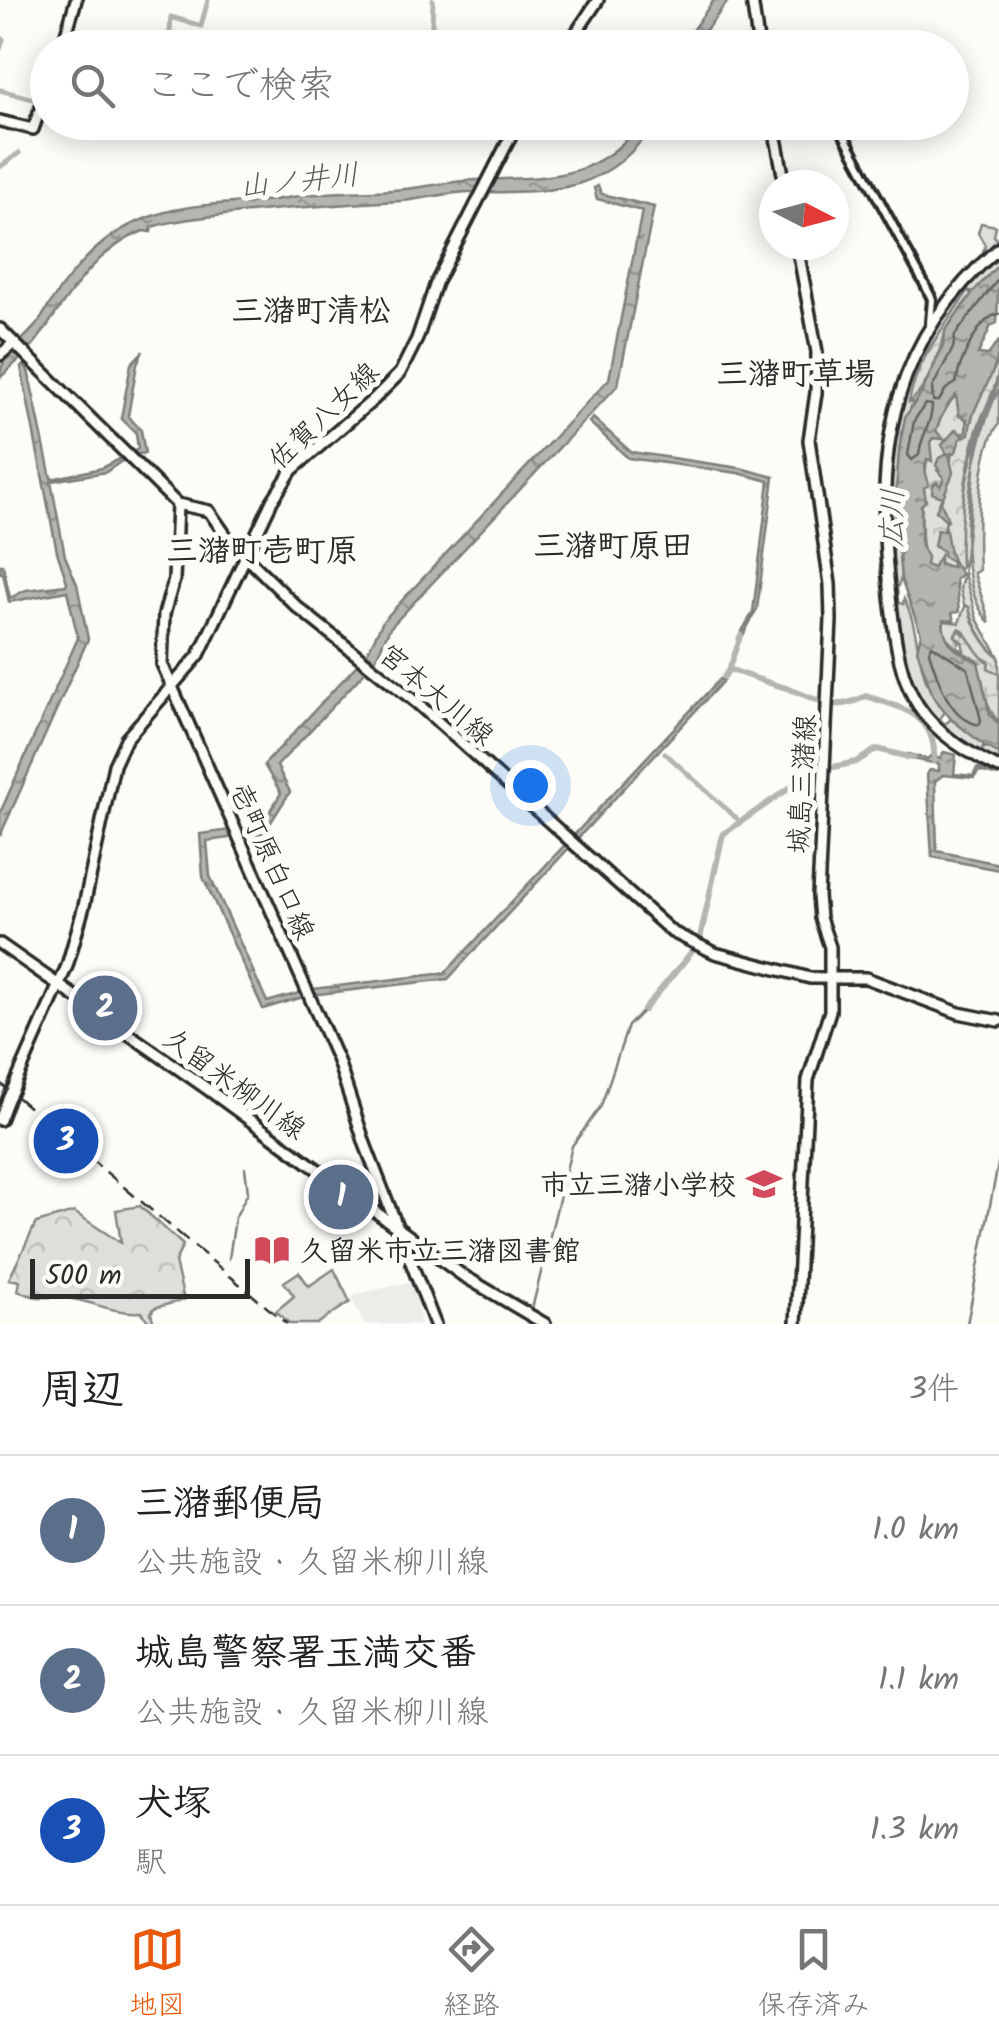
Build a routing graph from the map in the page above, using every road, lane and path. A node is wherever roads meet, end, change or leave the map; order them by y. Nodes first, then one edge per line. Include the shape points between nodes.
1 (76, 0) edge
2 (598, 0) edge
3 (752, 0) edge
4 (67, 30) edge
5 (578, 30) edge
6 (756, 30) edge
7 (0, 121) edge
8 (30, 128) edge
9 (508, 140) edge
10 (776, 140) edge
11 (848, 140) edge
12 (782, 170) edge
13 (999, 248) edge
14 (800, 260) edge
15 (0, 329) edge
16 (14, 343) junction
17 (916, 352) junction
18 (0, 355) edge
19 (177, 504) junction
20 (246, 558) junction
21 (172, 689) junction
22 (999, 768) edge
23 (0, 944) edge
24 (830, 979) junction
25 (58, 987) junction
26 (999, 1021) edge
27 (0, 1120) edge
28 (399, 1229) junction
29 (410, 1243) junction
30 (435, 1324) edge
31 (545, 1324) edge
32 (796, 1324) edge

1 - 4 main road
2 - 5 main road
3 - 6 main road
7 - 8 main road
9 - 20 main road, 佐賀八女線 via 436,282 400,373 292,470
10 - 12 main road
11 - 17 street via 932,299
13 - 17 main road
14 - 24 main road, 城島三潴線 via 817,352 809,440 830,584 818,896
15 - 16 main road, 宮本大川線
16 - 18 main road
16 - 19 main road, 宮本大川線
17 - 22 main road via 900,389 883,478 898,661 925,716
19 - 20 main road, 宮本大川線 via 208,511
19 - 21 main road, 壱町原白口線 via 161,656
20 - 21 main road, 佐賀八女線 via 199,655
20 - 24 main road, 宮本大川線 via 662,925 697,947
21 - 25 main road, 佐賀八女線 via 138,723 114,765 84,906
21 - 28 main road, 壱町原白口線 via 338,1061
23 - 25 main road, 久留米柳川線
24 - 26 main road, 宮本大川線 via 866,978
24 - 32 main road, 城島三潴線 via 828,1022 808,1080
25 - 27 main road, 佐賀八女線
25 - 28 main road, 久留米柳川線
28 - 29 main road, 壱町原白口線
29 - 30 main road, 壱町原白口線
29 - 31 main road

